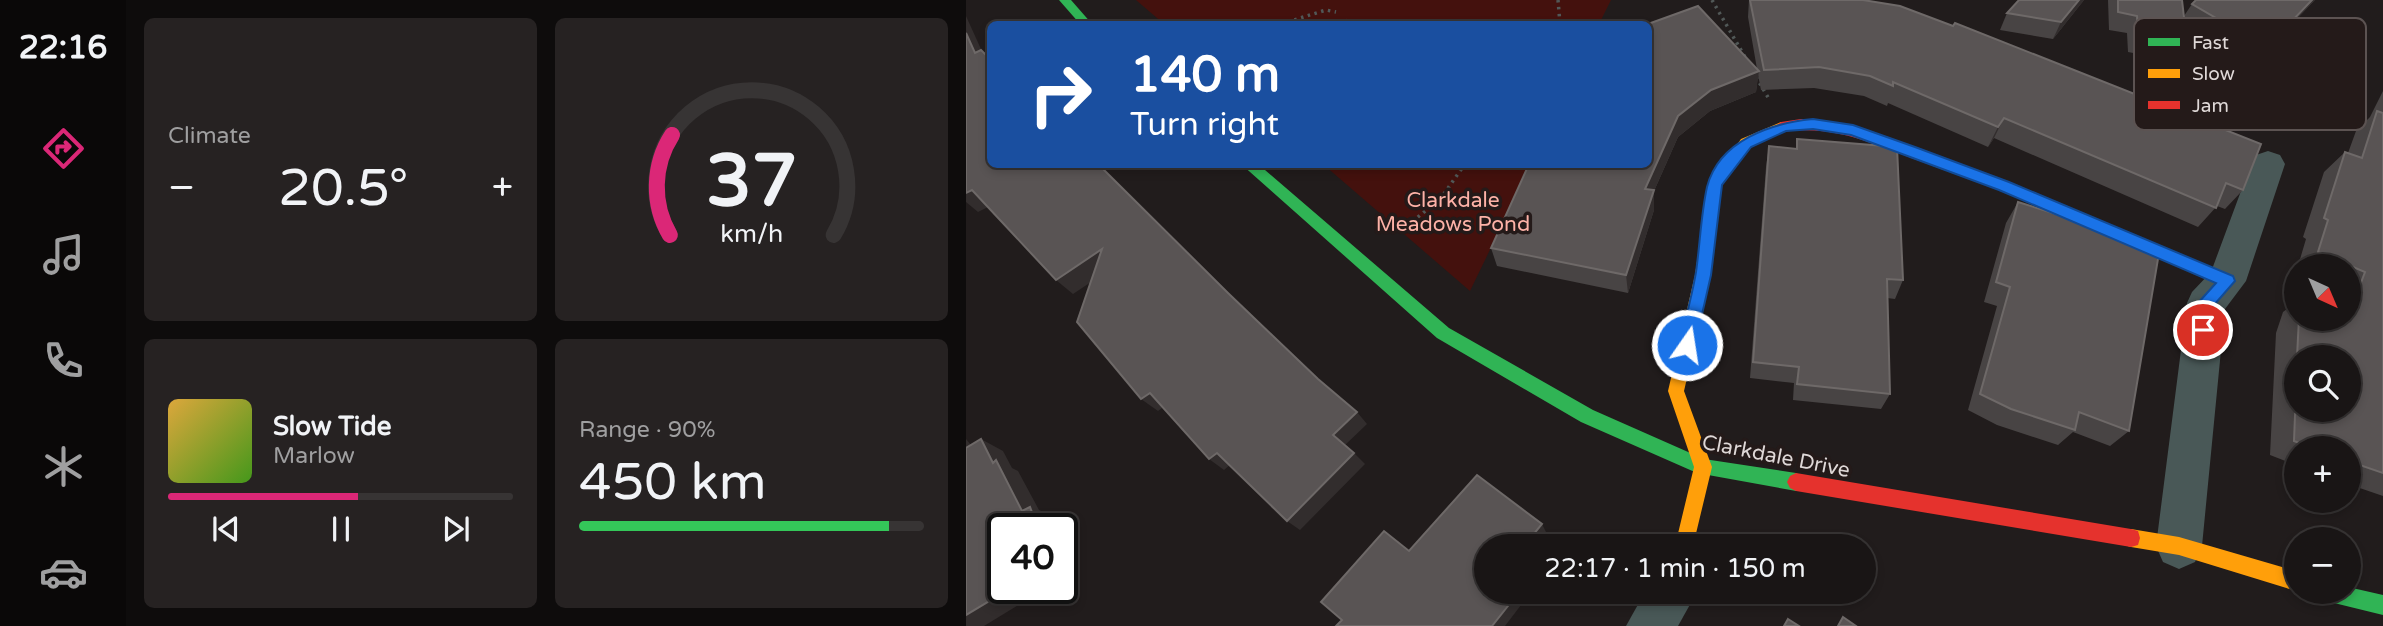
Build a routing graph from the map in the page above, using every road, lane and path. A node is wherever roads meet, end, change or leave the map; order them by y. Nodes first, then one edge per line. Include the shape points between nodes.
1 (1065, 0) edge
2 (1558, 0) edge
3 (1712, 0) edge
4 (1336, 12) dead end
5 (1083, 21) edge
6 (1291, 21) edge
7 (1560, 21) edge
8 (1784, 126) junction
9 (2268, 164) dead end
10 (1253, 168) edge
11 (1462, 168) edge
12 (1407, 226) dead end
13 (2227, 281) junction
14 (1703, 467) junction
15 (1687, 534) edge
16 (2179, 546) junction
17 (2284, 577) edge
18 (2361, 600) edge
19 (1665, 604) edge
20 (2383, 605) edge
21 (1650, 626) edge

1 - 5 street
2 - 7 path
3 - 8 path
4 - 6 path via 1326,10
8 - 13 street via 1813,124 1886,141
8 - 14 street via 1746,144 1715,184 1703,275 1676,391
9 - 13 street
10 - 14 street, Clarkdale Drive via 1443,333 1587,416
11 - 12 path via 1441,198
13 - 16 street via 2206,303
14 - 15 street
14 - 16 street, Clarkdale Drive
16 - 17 street, Clarkdale Drive
18 - 20 street
19 - 21 street

